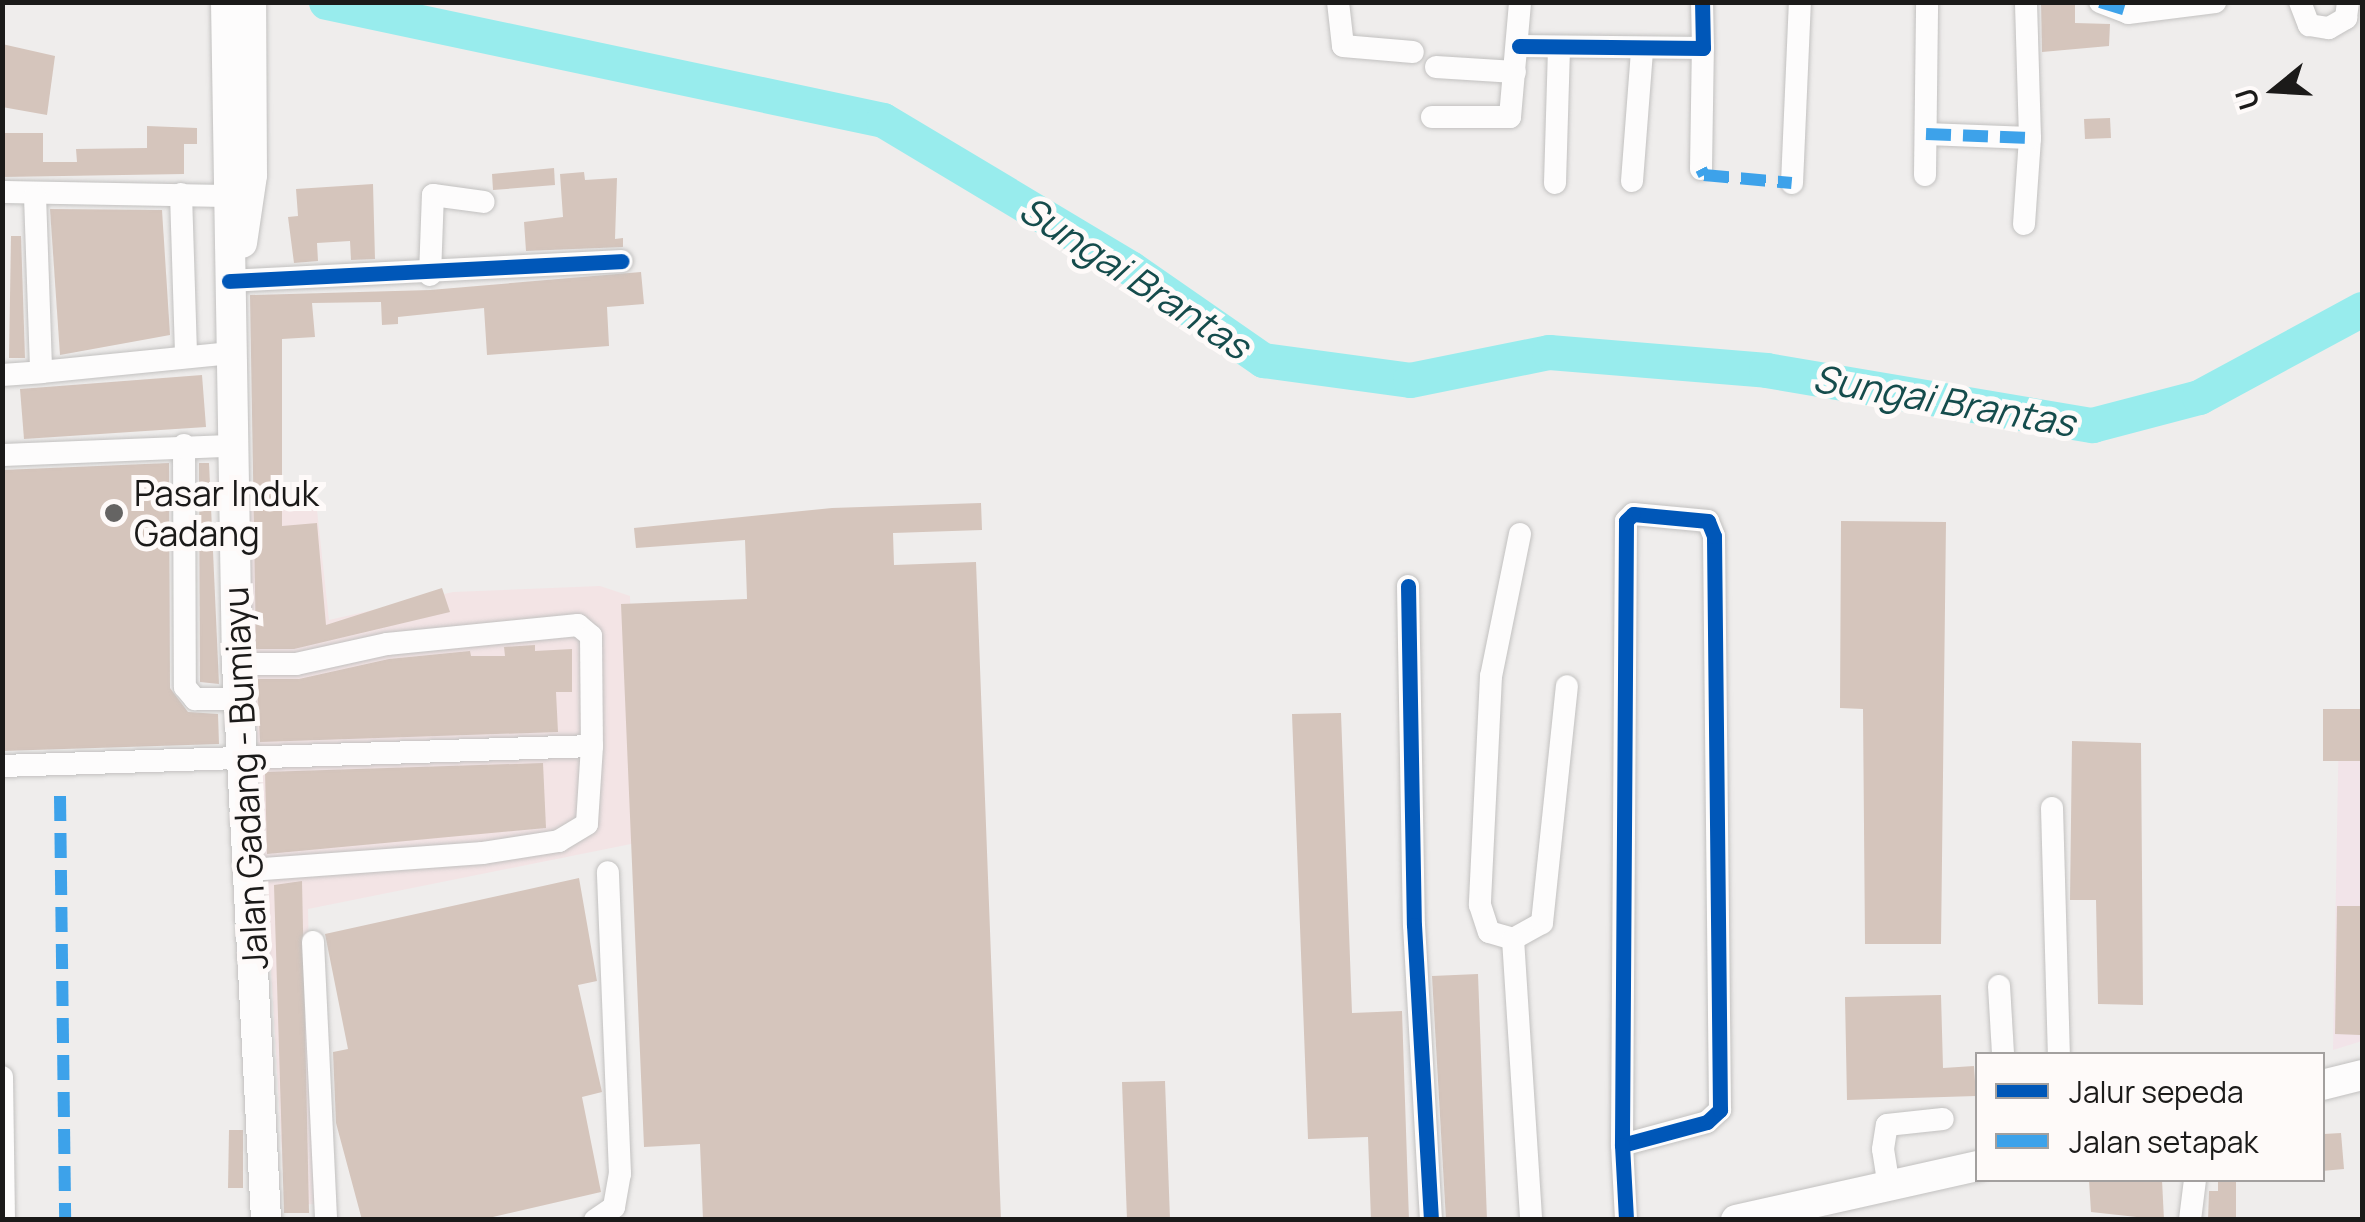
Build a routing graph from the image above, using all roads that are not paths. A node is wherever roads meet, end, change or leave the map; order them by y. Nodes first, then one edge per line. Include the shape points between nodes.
1 (226, 2) edge
2 (250, 2) edge
3 (1338, 2) edge
4 (1520, 2) edge
5 (1702, 2) edge
6 (1800, 2) edge
7 (1927, 2) edge
8 (2026, 2) edge
9 (2100, 2) edge
10 (2214, 2) edge
11 (2300, 2) edge
12 (2348, 2) edge
13 (1519, 46) junction
14 (1702, 48) junction
15 (1560, 49) junction
16 (1642, 50) junction
17 (1412, 52) dead end
18 (1436, 68) dead end
19 (1515, 72) junction
20 (1432, 117) dead end
21 (1926, 134) junction
22 (2030, 138) junction
23 (1701, 168) dead end
24 (1925, 175) dead end
25 (236, 180) junction
26 (1632, 181) dead end
27 (1555, 183) dead end
28 (1792, 183) dead end
29 (2, 192) edge
30 (181, 194) junction
31 (36, 196) junction
32 (484, 202) dead end
33 (2024, 224) dead end
34 (621, 261) dead end
35 (430, 275) junction
36 (230, 279) junction
37 (230, 352) junction
38 (186, 355) junction
39 (41, 372) junction
40 (2, 375) edge
41 (184, 445) junction
42 (231, 446) junction
43 (2, 455) edge
44 (1520, 534) dead end
45 (1408, 586) dead end
46 (237, 664) junction
47 (1567, 686) dead end
48 (239, 698) junction
49 (592, 746) junction
50 (242, 760) junction
51 (2, 766) edge
52 (2052, 808) dead end
53 (252, 870) junction
54 (608, 872) dead end
55 (1513, 939) junction
56 (313, 942) dead end
57 (1999, 986) dead end
58 (2002, 1052) edge
59 (2059, 1052) edge
60 (2362, 1076) edge
61 (2, 1078) edge
62 (2325, 1084) edge
63 (1942, 1119) dead end
64 (1628, 1143) junction
65 (1975, 1167) edge
66 (2195, 1182) edge
67 (1889, 1187) junction
68 (3, 1215) edge
69 (266, 1220) edge
70 (326, 1220) edge
71 (595, 1220) edge
72 (1430, 1220) edge
73 (1531, 1220) edge
74 (1626, 1220) edge
75 (1640, 1220) edge
76 (1736, 1220) edge
77 (2190, 1220) edge

1 - 25 main road, Jalan Gadang - Bumiayu
2 - 25 main road, Jalan Gadang - Bumiayu
3 - 17 street via 1343,46
4 - 13 street
5 - 14 street
6 - 28 street
7 - 21 street
8 - 22 street
9 - 10 street via 2128,13
11 - 12 street via 2309,25 2328,28 2346,18
13 - 15 street
13 - 19 street
14 - 16 street
14 - 23 street
15 - 16 street
15 - 27 street
16 - 26 street
18 - 19 street
19 - 20 street via 1505,120
21 - 22 street
21 - 24 street
22 - 33 street
25 - 30 street
25 - 36 main road, Jalan Gadang - Bumiayu via 250,221
29 - 31 street
30 - 31 street
30 - 38 street
31 - 39 street
32 - 35 street via 433,195
34 - 35 street
35 - 36 street
36 - 37 main road, Jalan Gadang - Bumiayu
37 - 38 street
37 - 42 main road, Jalan Gadang - Bumiayu
38 - 39 street
39 - 40 street
41 - 42 street
41 - 43 street
41 - 48 street via 186,687 195,699
42 - 46 main road, Jalan Gadang - Bumiayu
44 - 55 street via 1491,676 1480,905 1489,932
45 - 72 street via 1414,925
46 - 48 main road, Jalan Gadang - Bumiayu
46 - 49 street via 296,664 387,644 578,625 591,636
47 - 55 street via 1542,923
48 - 50 main road, Jalan Gadang - Bumiayu
49 - 50 street
49 - 53 street via 586,824 559,841 482,854
50 - 51 street
50 - 53 main road, Jalan Gadang - Bumiayu
52 - 59 street
53 - 69 main road, Jalan Gadang - Bumiayu
54 - 71 street via 620,1174 614,1207
55 - 73 street
56 - 70 street
57 - 58 street
60 - 62 main road
61 - 68 street
63 - 67 street via 1887,1125
64 - 64 street via 1626,521 1634,514 1708,522 1714,536 1720,1110 1707,1122
64 - 74 street
64 - 75 street
65 - 67 main road
66 - 77 street
67 - 76 main road

